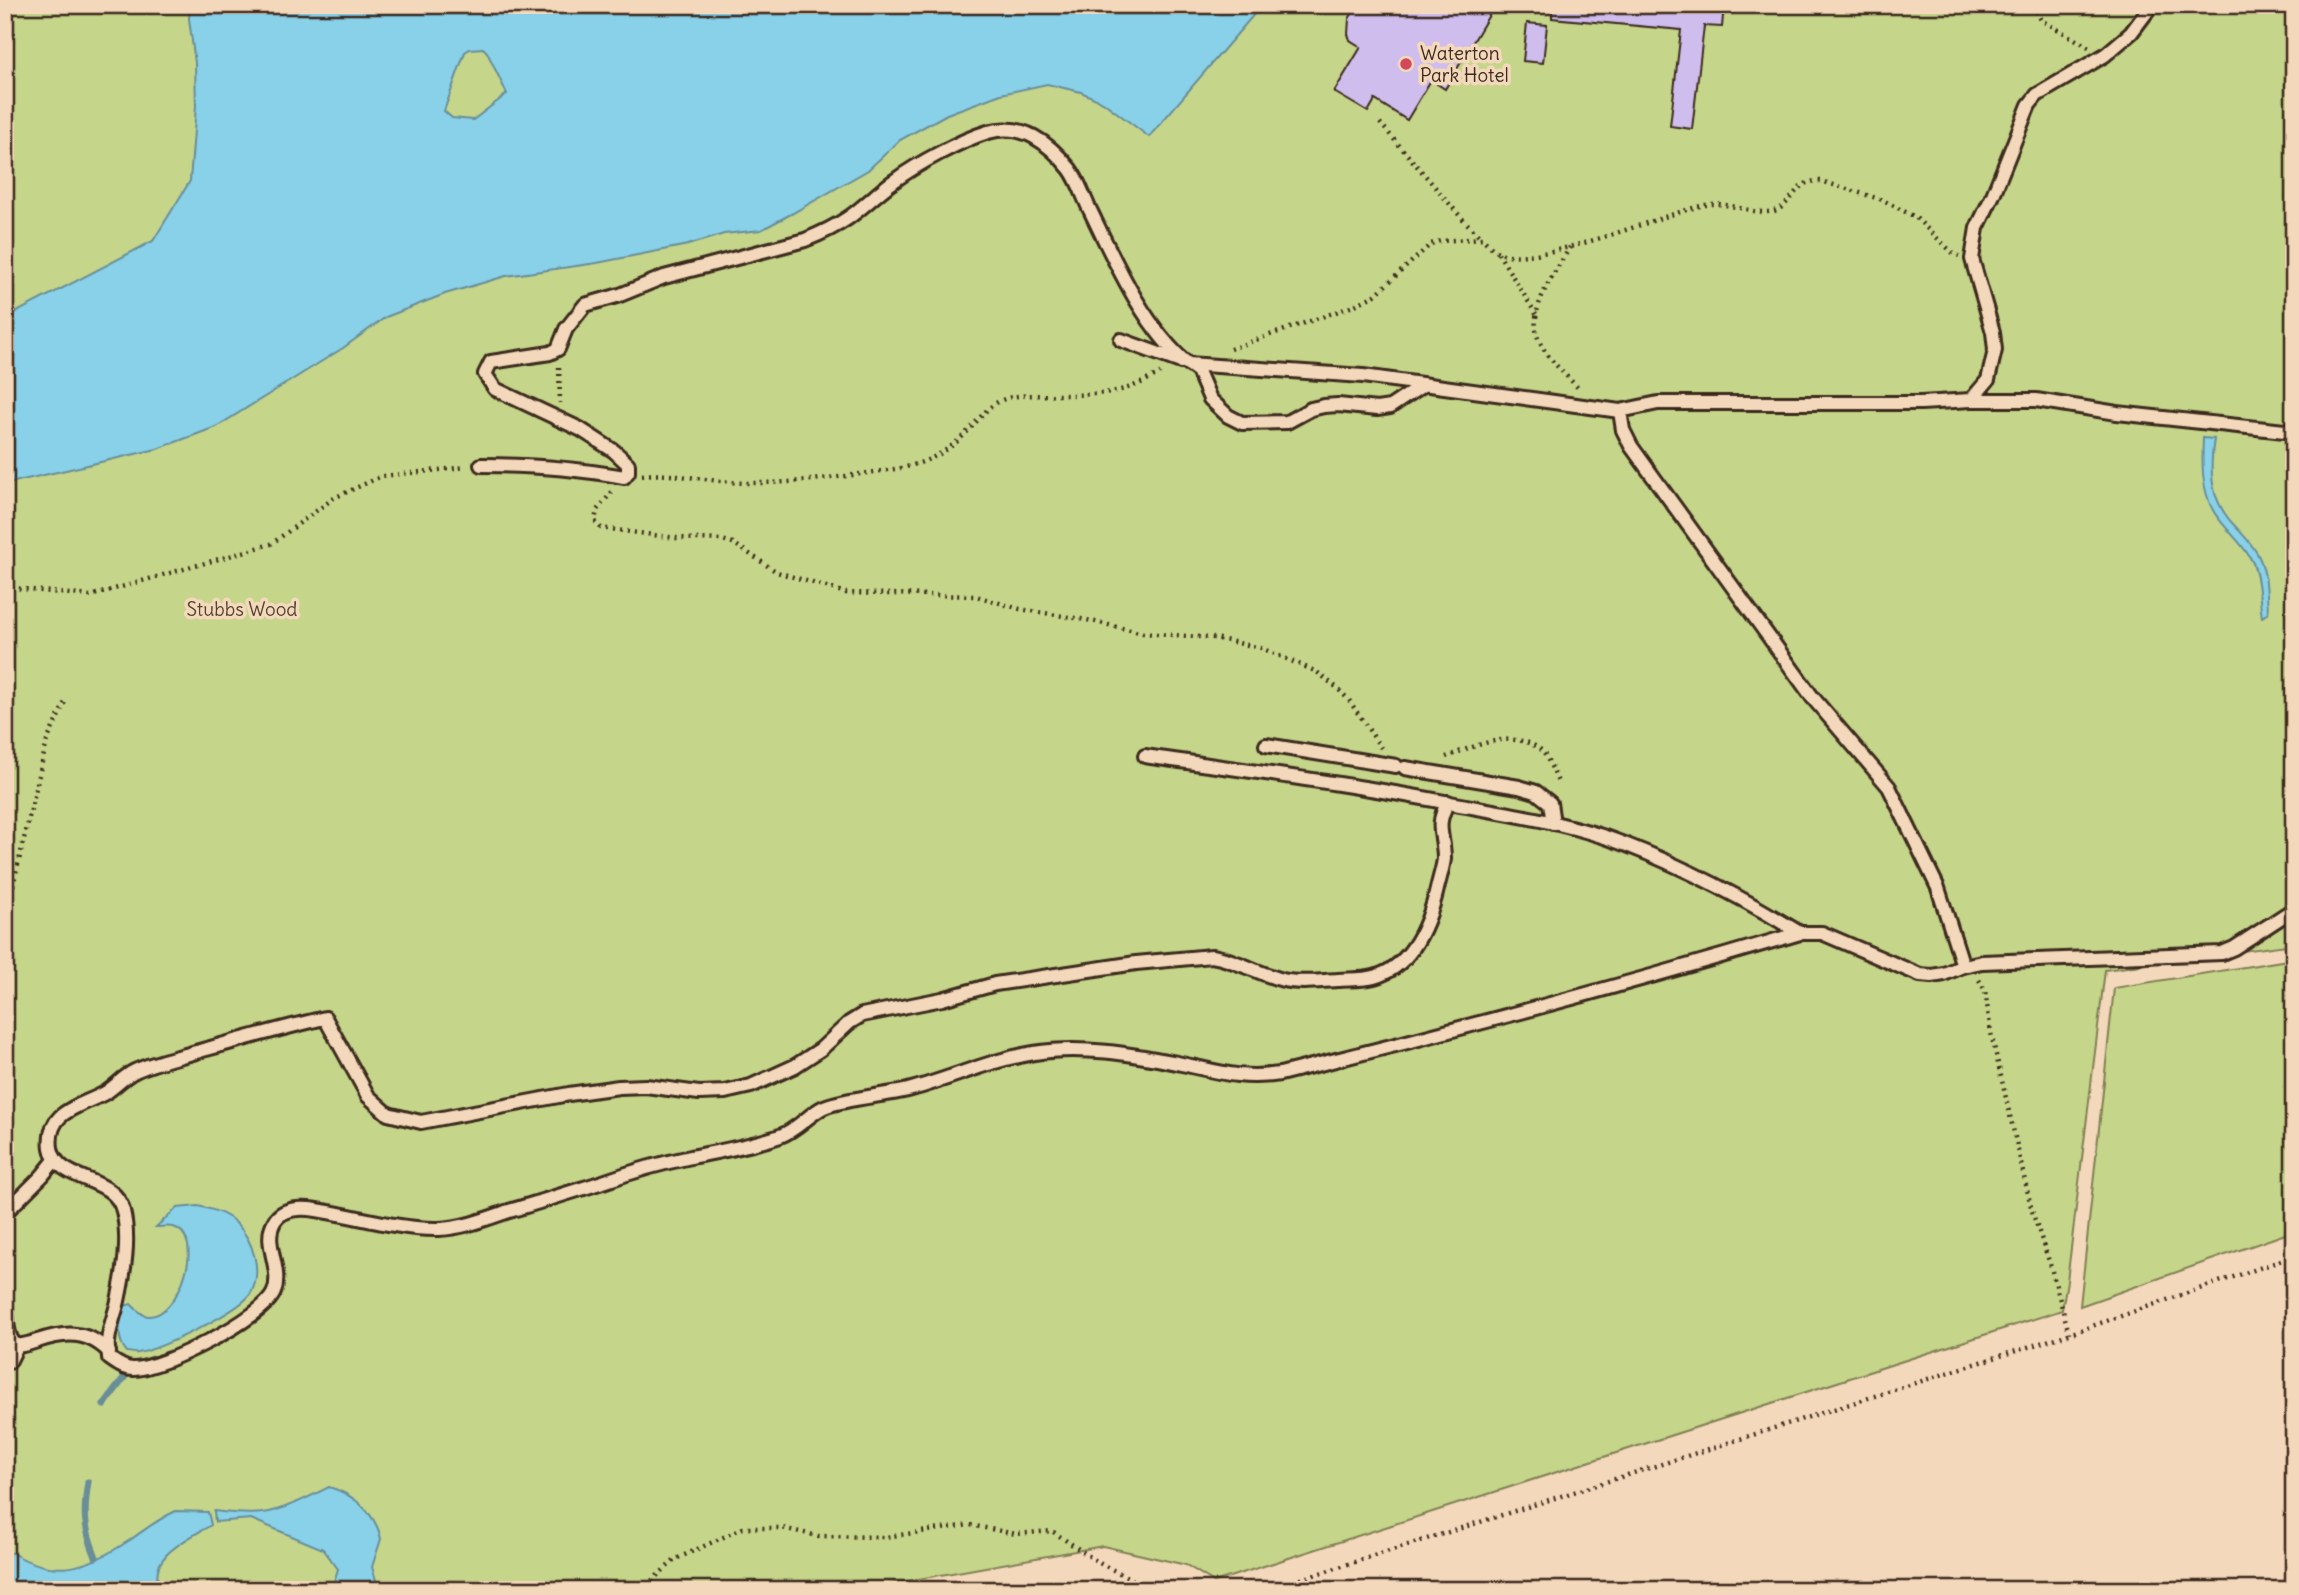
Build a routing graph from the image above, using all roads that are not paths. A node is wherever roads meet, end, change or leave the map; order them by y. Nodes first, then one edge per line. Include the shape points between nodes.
1 (2152, 5) edge
2 (1121, 340) dead end
3 (1188, 364) junction
4 (1423, 385) junction
5 (1971, 400) junction
6 (1620, 411) junction
7 (2294, 432) edge
8 (481, 465) road end
9 (1266, 745) dead end
10 (1144, 756) dead end
11 (1448, 802) junction
12 (1553, 823) junction
13 (2294, 909) edge
14 (1800, 933) junction
15 (1966, 965) junction
16 (55, 1160) junction
17 (5, 1213) edge
18 (5, 1306) edge
19 (17, 1346) junction
20 (109, 1352) junction
21 (9, 1362) dead end

1 - 5 lane via 2131,33 2105,55 2037,95 2029,105 1977,228 1972,259 1995,350 1988,380
2 - 3 lane
3 - 4 lane via 1363,376
3 - 4 lane via 1198,371 1210,399 1242,423 1287,422 1324,406 1390,407
3 - 8 lane via 1143,310 1071,171 1039,139 1020,130 988,132 894,180 848,218 806,240 664,277 585,305 566,329 558,349 491,362 485,374 495,389 560,418 603,444 624,460 629,468 624,477 583,469
4 - 6 lane
5 - 6 lane via 1658,403
5 - 7 lane via 2036,400
6 - 15 lane via 1631,446 1754,619 1889,787 1938,888
9 - 12 lane via 1536,792 1550,803
10 - 11 lane
11 - 12 lane
11 - 16 lane via 1441,816 1444,859 1424,930 1412,950 1374,978 1287,981 1213,956 1097,968 995,984 862,1015 795,1066 725,1092 619,1087 421,1122 388,1114 368,1096 325,1018 133,1072 61,1115 51,1132
12 - 14 lane via 1652,855 1752,903
13 - 15 lane via 2222,953
14 - 15 lane via 1822,933 1920,975 1944,974
14 - 20 lane via 1444,1033 1255,1078 1092,1052 1049,1051 1005,1058 908,1090 824,1107 786,1134 612,1178 474,1223 407,1226 305,1209 285,1211 272,1225 270,1236 276,1270 274,1292 259,1311 217,1336 145,1367 122,1366 109,1358
16 - 17 lane
16 - 20 lane via 113,1193 123,1210 127,1235
18 - 19 lane via 11,1340
19 - 20 lane via 66,1333 91,1337
19 - 21 lane

